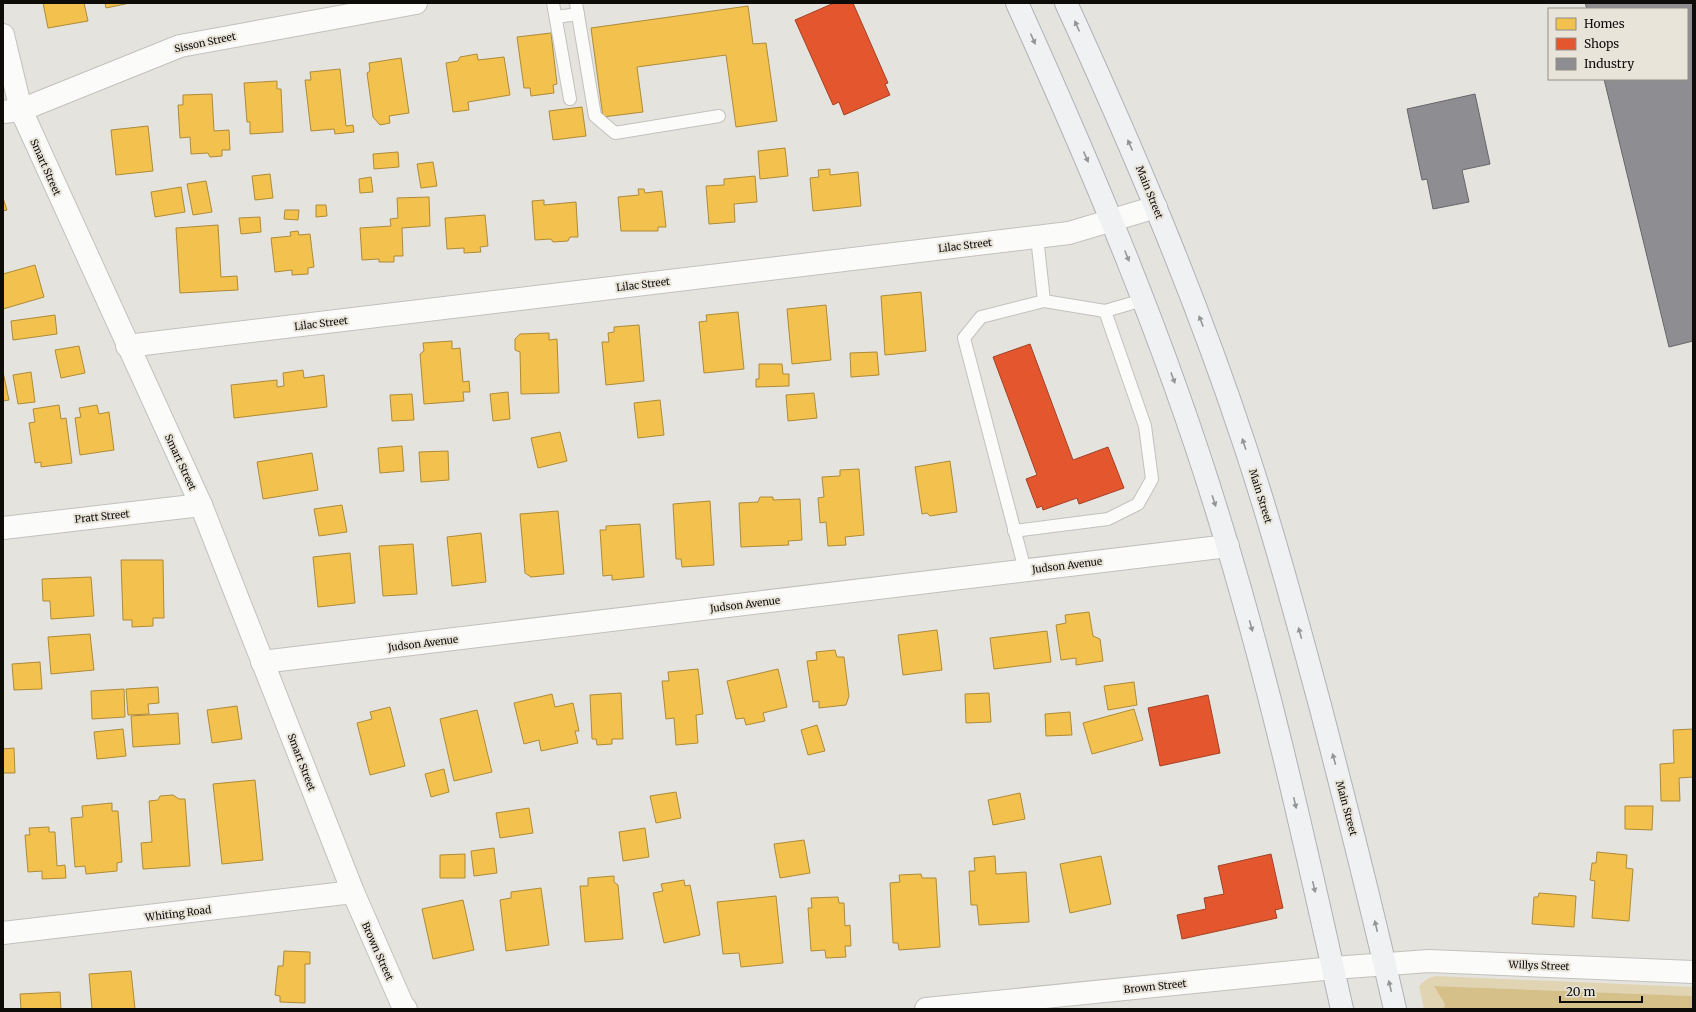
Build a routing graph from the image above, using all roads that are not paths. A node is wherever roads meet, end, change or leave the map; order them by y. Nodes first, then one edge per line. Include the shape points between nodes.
1 (416, 3) edge
2 (553, 3) edge
3 (1017, 3) edge
4 (1066, 3) edge
5 (577, 8) edge
6 (556, 17) junction
7 (3, 35) edge
8 (570, 99) dead end
9 (12, 111) edge
10 (719, 116) dead end
11 (1156, 207) junction
12 (1112, 220) junction
13 (1037, 237) junction
14 (1143, 300) junction
15 (1044, 301) junction
16 (1105, 311) junction
17 (127, 346) junction
18 (201, 505) junction
19 (3, 528) edge
20 (1014, 532) junction
21 (1228, 546) junction
22 (1025, 570) junction
23 (262, 662) junction
24 (353, 892) junction
25 (3, 933) edge
26 (1385, 964) junction
27 (1333, 968) junction
28 (1693, 972) edge
29 (406, 1009) edge
30 (926, 1009) edge
31 (1342, 1009) edge
32 (1395, 1009) edge

1 - 9 street, Sisson Street via 180,46
2 - 6 lane
3 -> 12 main road
11 -> 4 main road, Main Street
5 - 6 lane
5 - 10 lane via 595,116 615,133
6 - 8 lane
7 - 9 street, Smart Street
9 - 17 street, Smart Street
11 - 12 street, Lilac Street
26 -> 11 main road, Main Street via 1353,830 1269,523 1216,363
12 - 13 street, Lilac Street via 1077,231
12 -> 14 main road
13 - 15 lane
13 - 17 street, Lilac Street
14 - 16 lane
14 -> 21 main road via 1188,421
15 - 16 lane
15 - 20 lane via 981,317 964,338
16 - 20 lane via 1146,426 1152,479 1138,504 1108,519
17 - 18 street, Smart Street
18 - 19 street, Pratt Street
18 - 23 street, Smart Street
20 - 22 lane
21 - 22 street, Judson Avenue
21 -> 27 main road via 1266,683
22 - 23 street, Judson Avenue
23 - 24 street, Smart Street
24 - 25 street, Whiting Road
24 - 29 street, Brown Street
26 - 27 street, Brown Street
26 - 28 street, Willys Street via 1445,962
32 -> 26 main road, Main Street
27 - 30 street, Brown Street
27 - 31 main road

